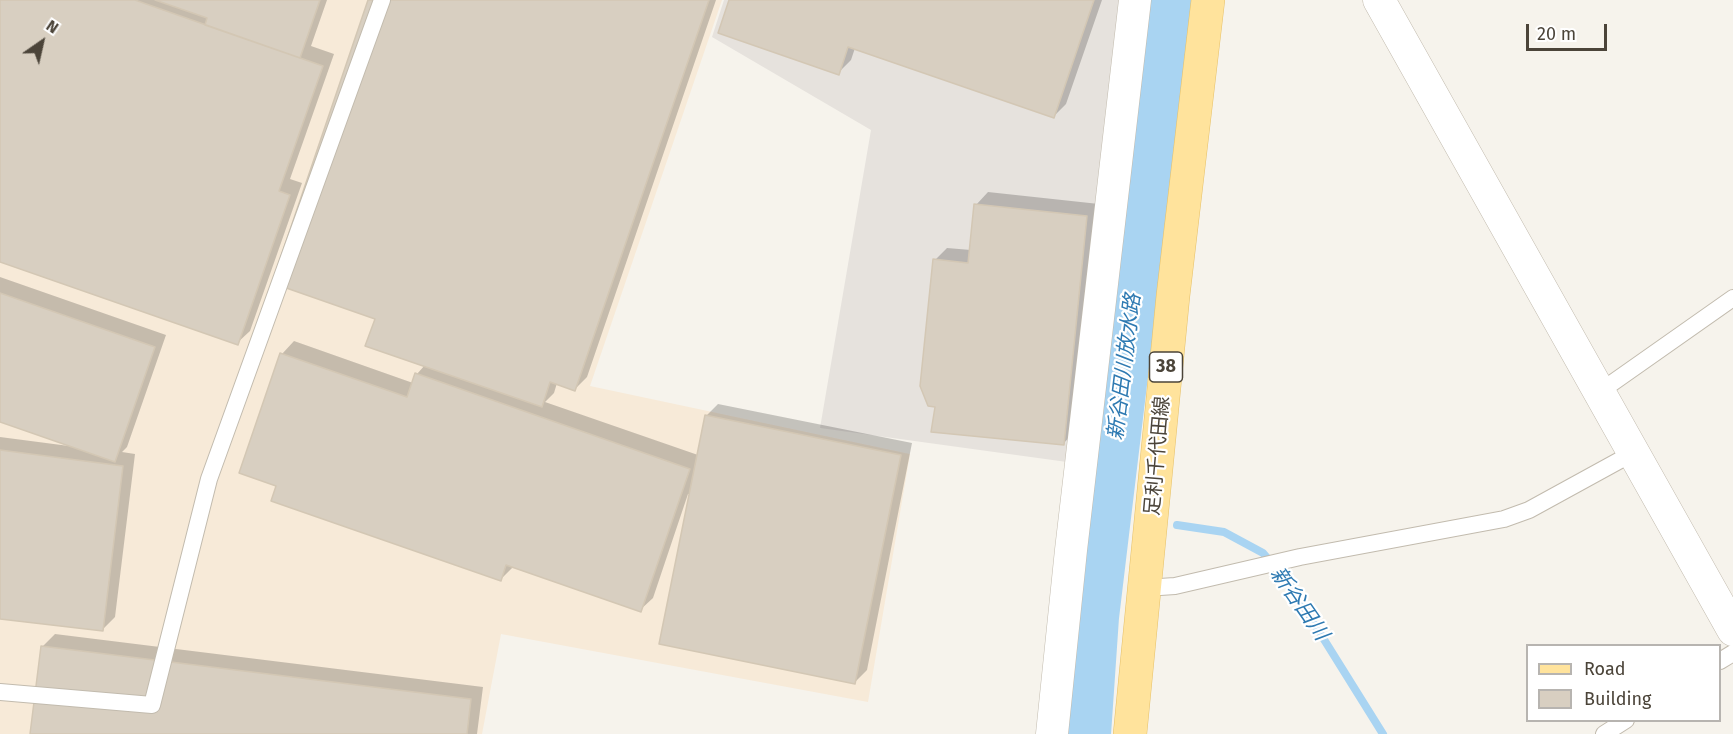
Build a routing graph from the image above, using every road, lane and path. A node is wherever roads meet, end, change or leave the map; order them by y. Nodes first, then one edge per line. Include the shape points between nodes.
1 (382, 0) edge
2 (1135, 0) edge
3 (1208, 0) edge
4 (1378, 0) edge
5 (1733, 298) edge
6 (1598, 393) junction
7 (1633, 453) junction
8 (1145, 588) junction
9 (1733, 630) edge
10 (0, 692) edge
11 (1623, 722) edge
12 (1052, 734) edge
13 (1130, 734) edge
14 (1605, 734) edge

1 - 10 lane via 209,479 152,705
2 - 12 street
3 - 8 main road, 足利千代田線 / 38 via 1173,296
4 - 6 street
5 - 6 lane
6 - 7 street
7 - 8 lane via 1529,510 1504,519 1175,586
7 - 9 street
8 - 13 main road, 足利千代田線 / 38
11 - 14 lane

